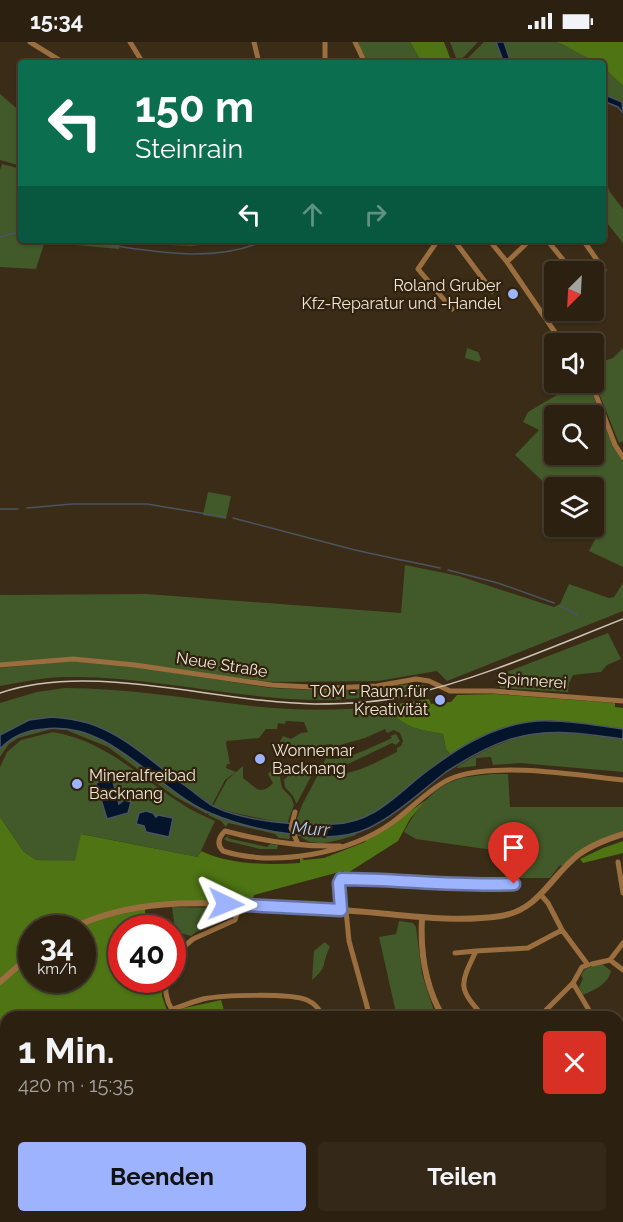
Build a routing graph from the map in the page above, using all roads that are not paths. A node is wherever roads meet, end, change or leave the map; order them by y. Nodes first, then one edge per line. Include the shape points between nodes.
1 (30, 42) edge
2 (130, 42) edge
3 (254, 42) edge
4 (325, 42) edge
5 (355, 42) edge
6 (59, 60) edge
7 (141, 60) edge
8 (258, 60) edge
9 (325, 60) edge
10 (364, 60) edge
11 (436, 243) edge
12 (456, 243) edge
13 (492, 243) edge
14 (527, 243) edge
15 (549, 243) edge
16 (585, 243) edge
17 (507, 261) junction
18 (564, 261) edge
19 (598, 261) edge
20 (492, 291) dead end
21 (452, 309) dead end
22 (542, 313) joint
23 (556, 333) edge
24 (595, 393) edge
25 (623, 457) edge
26 (0, 665) edge
27 (439, 687) joint
28 (623, 701) edge
29 (623, 780) edge
30 (295, 812) dead end
31 (623, 834) edge
32 (296, 842) junction
33 (340, 846) junction
34 (618, 862) dead end
35 (514, 884) dead end
36 (623, 894) edge
37 (541, 895) junction
38 (240, 904) junction
39 (344, 910) junction
40 (422, 918) junction
41 (96, 919) edge
42 (562, 930) junction
43 (623, 943) edge
44 (186, 946) edge
45 (476, 951) junction
46 (454, 953) dead end
47 (610, 960) junction
48 (592, 964) dead end
49 (18, 966) edge
50 (623, 970) edge
51 (576, 980) junction
52 (0, 982) edge
53 (166, 993) edge
54 (171, 1010) joint
55 (318, 1011) edge
56 (368, 1011) edge
57 (440, 1011) edge
58 (478, 1011) edge
59 (545, 1011) edge
60 (589, 1011) edge

1 - 6 street
2 - 7 street
3 - 8 street
4 - 9 street
5 - 10 street
11 - 21 street via 419,272
12 - 20 street
13 - 17 street
14 - 17 street
15 - 18 street
16 - 19 street
17 - 22 street
22 - 23 street
24 - 25 street
26 - 27 street, Neue Straße via 73,659 272,686 377,686 416,679
27 - 28 street, Spinnerei via 450,691
29 - 33 street via 494,771 455,777 392,824
30 - 32 street via 291,825
31 - 37 street via 578,855
32 - 33 street
32 - 33 street via 225,831 219,842 223,851 261,857 328,853
34 - 36 street
35 - 39 street via 341,879
37 - 40 street via 502,916
37 - 42 street
38 - 39 street
38 - 41 street via 144,905
38 - 44 street via 235,920
39 - 40 street
39 - 56 street
40 - 57 street via 424,967
42 - 45 street via 528,948
42 - 51 street via 588,965 582,967
43 - 47 street
45 - 46 street
45 - 58 street via 465,974 465,993
47 - 48 street
47 - 50 street
49 - 52 street
51 - 59 street
51 - 60 street
53 - 54 street
54 - 55 street via 221,996 291,997 306,1000

